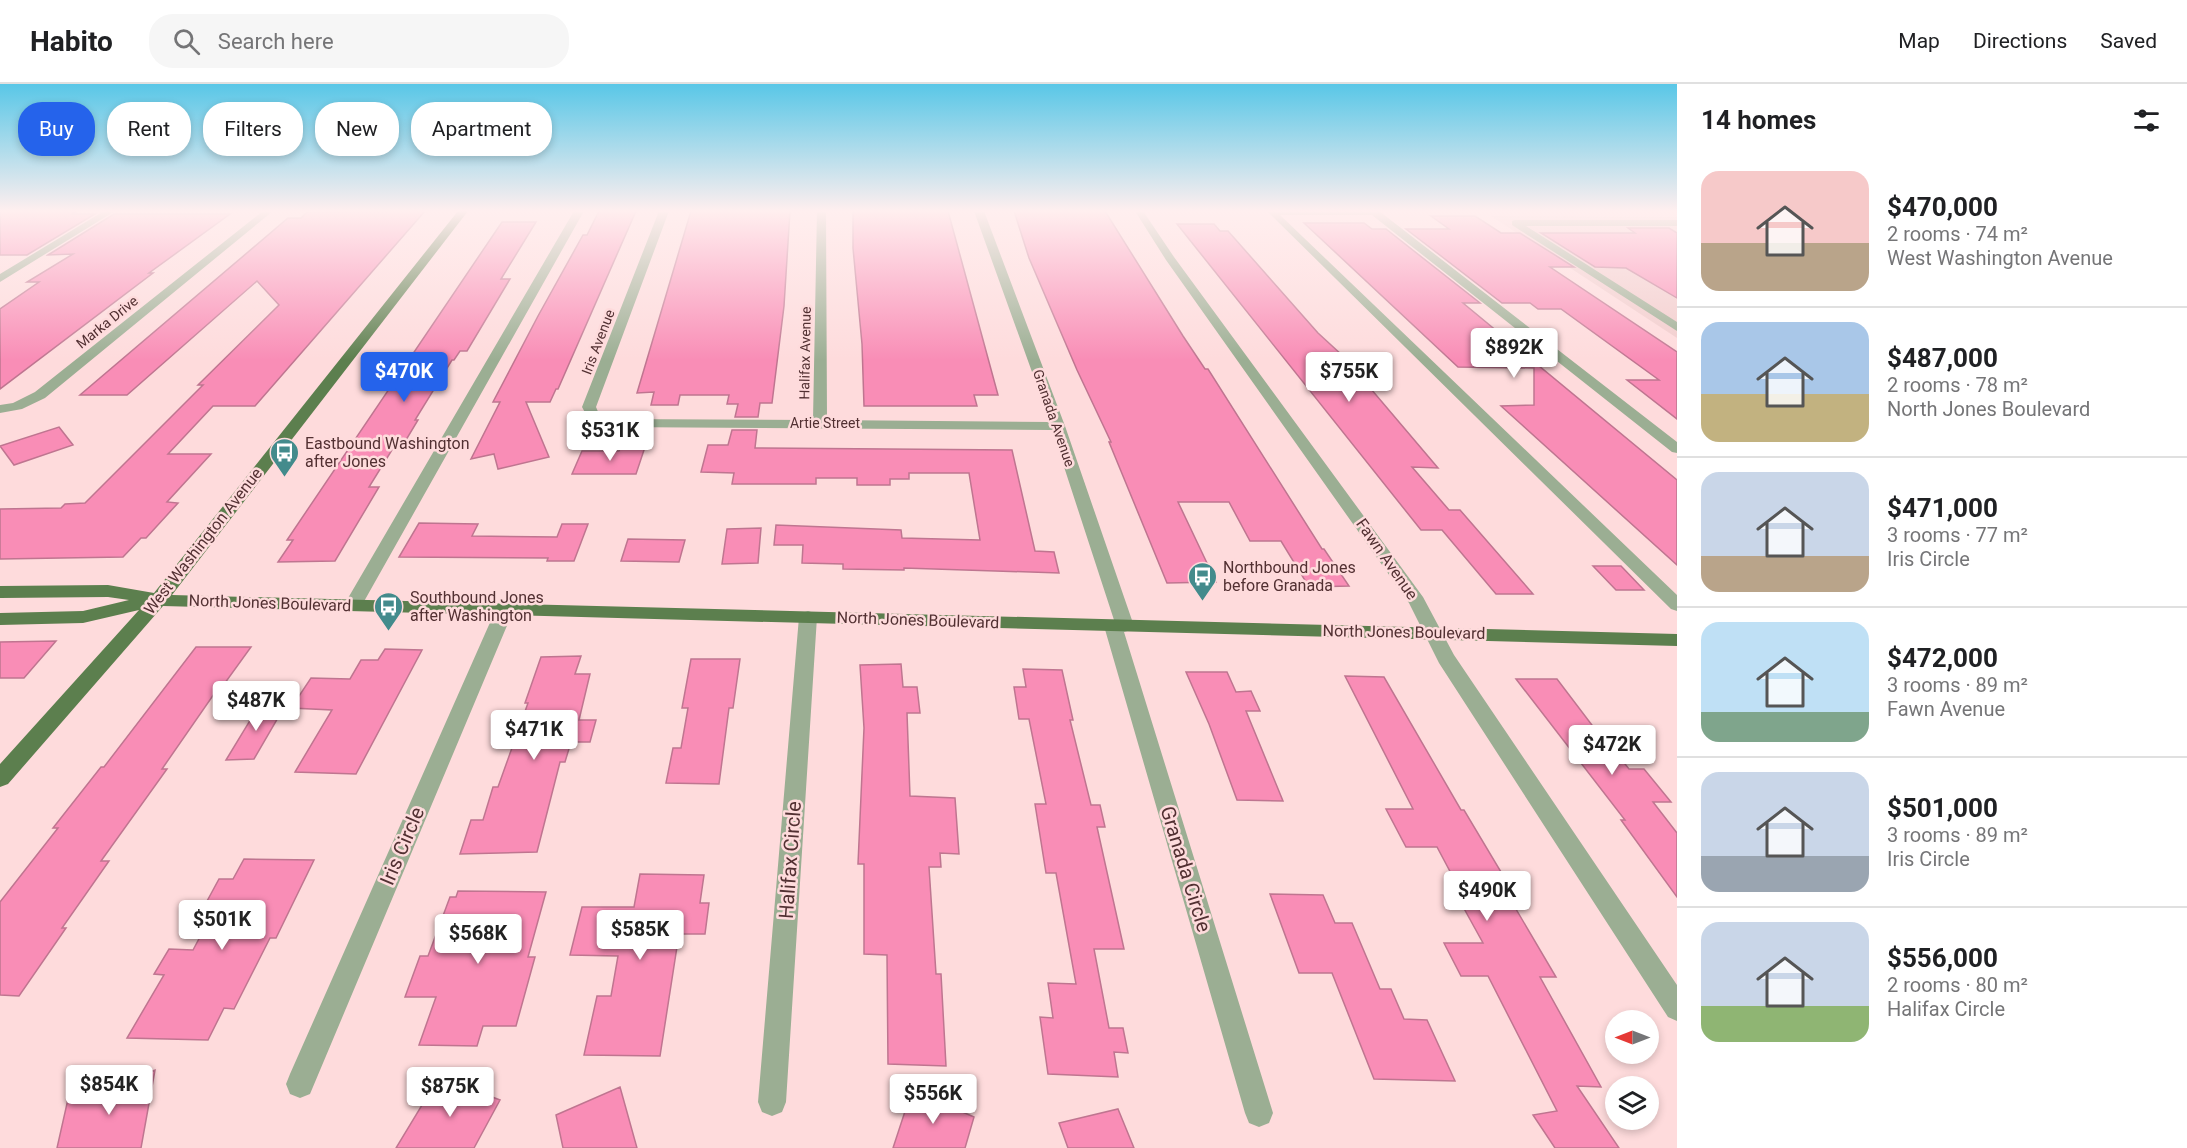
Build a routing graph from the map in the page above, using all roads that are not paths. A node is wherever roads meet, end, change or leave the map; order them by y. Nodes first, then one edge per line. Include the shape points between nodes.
1 (30, 261) edge
2 (206, 261) edge
3 (424, 261) edge
4 (551, 261) edge
5 (645, 261) edge
6 (822, 261) edge
7 (997, 261) edge
8 (1172, 261) edge
9 (1322, 261) edge
10 (1437, 261) edge
11 (1574, 261) edge
12 (0, 279) edge
13 (1677, 327) edge
14 (0, 409) edge
15 (594, 417) joint
16 (820, 423) junction
17 (1058, 426) junction
18 (1677, 449) edge
19 (0, 592) edge
20 (158, 600) junction
21 (353, 605) junction
22 (1677, 605) edge
23 (505, 609) junction
24 (808, 617) junction
25 (0, 619) edge
26 (1119, 626) junction
27 (1433, 633) junction
28 (1677, 640) edge
29 (0, 778) edge
30 (1677, 1008) edge
31 (300, 1084) dead end
32 (772, 1102) dead end
33 (1259, 1113) dead end

1 - 12 street
2 - 14 street, Marka Drive via 40,395
3 - 20 main road, West Washington Avenue
4 - 21 street
5 - 15 street, Iris Avenue via 589,407
6 - 16 street, Halifax Avenue
7 - 17 street, Granada Avenue
8 - 27 street, Fawn Avenue via 1417,601
9 - 22 street
10 - 18 street
11 - 13 street
15 - 16 street, Artie Street via 611,423
16 - 17 street, Artie Street
17 - 26 street, Granada Avenue
19 - 20 main road, North Jones Boulevard via 108,591
20 - 21 main road, North Jones Boulevard
20 - 25 main road, North Jones Boulevard via 83,617
20 - 29 main road, West Washington Avenue
21 - 23 main road, North Jones Boulevard
23 - 24 main road, North Jones Boulevard
23 - 31 street, Iris Circle
24 - 26 main road, North Jones Boulevard
24 - 32 street, Halifax Circle
26 - 27 main road, North Jones Boulevard
26 - 33 street, Granada Circle
27 - 28 main road, North Jones Boulevard
27 - 30 street, Fawn Avenue

